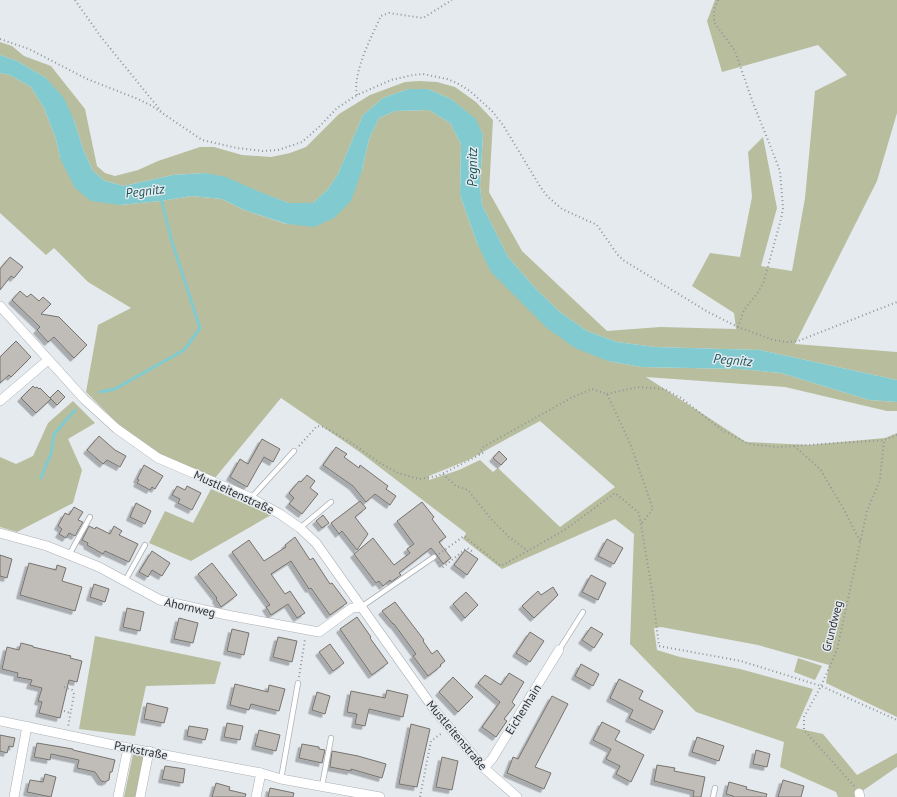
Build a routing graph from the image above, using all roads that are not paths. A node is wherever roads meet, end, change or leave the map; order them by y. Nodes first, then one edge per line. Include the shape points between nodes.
1 (0, 306) edge
2 (48, 360) junction
3 (0, 401) edge
4 (294, 451) road end
5 (251, 498) junction
6 (332, 502) dead end
7 (90, 517) dead end
8 (300, 528) junction
9 (0, 533) edge
10 (145, 544) dead end
11 (69, 555) junction
12 (434, 557) road end
13 (125, 581) junction
14 (361, 607) junction
15 (582, 612) dead end
16 (559, 650) joint
17 (298, 684) road end
18 (0, 721) edge
19 (27, 726) junction
20 (331, 738) dead end
21 (128, 748) junction
22 (148, 752) junction
23 (484, 768) junction
24 (261, 773) junction
25 (281, 779) junction
26 (322, 786) junction
27 (715, 788) dead end
28 (368, 796) edge
29 (14, 797) edge
30 (118, 797) edge
31 (140, 797) edge
32 (256, 797) edge
33 (380, 797) edge
34 (517, 797) edge
35 (713, 797) edge

1 - 2 street, Mustleitenstraße
2 - 3 street
2 - 5 street, Mustleitenstraße via 84,399 117,429 158,458
4 - 5 lane
5 - 8 street, Mustleitenstraße
6 - 8 lane
7 - 11 lane
8 - 14 street, Mustleitenstraße via 316,543
9 - 11 street, Ahornweg
10 - 13 lane
11 - 13 street, Ahornweg
12 - 14 lane
13 - 14 street, Ahornweg via 160,600 319,632 352,608
14 - 23 street, Mustleitenstraße via 436,712
15 - 16 lane
16 - 23 street, Eichenhain
17 - 25 lane
18 - 19 street, Parkstraße
19 - 21 street, Parkstraße
19 - 29 street
20 - 26 lane
21 - 22 street, Parkstraße
21 - 30 street
22 - 24 street, Parkstraße
22 - 31 street
23 - 34 street, Mustleitenstraße
24 - 25 street, Parkstraße
24 - 32 street
25 - 26 street, Parkstraße
26 - 28 street, Parkstraße
27 - 35 lane
28 - 33 street, Parkstraße

